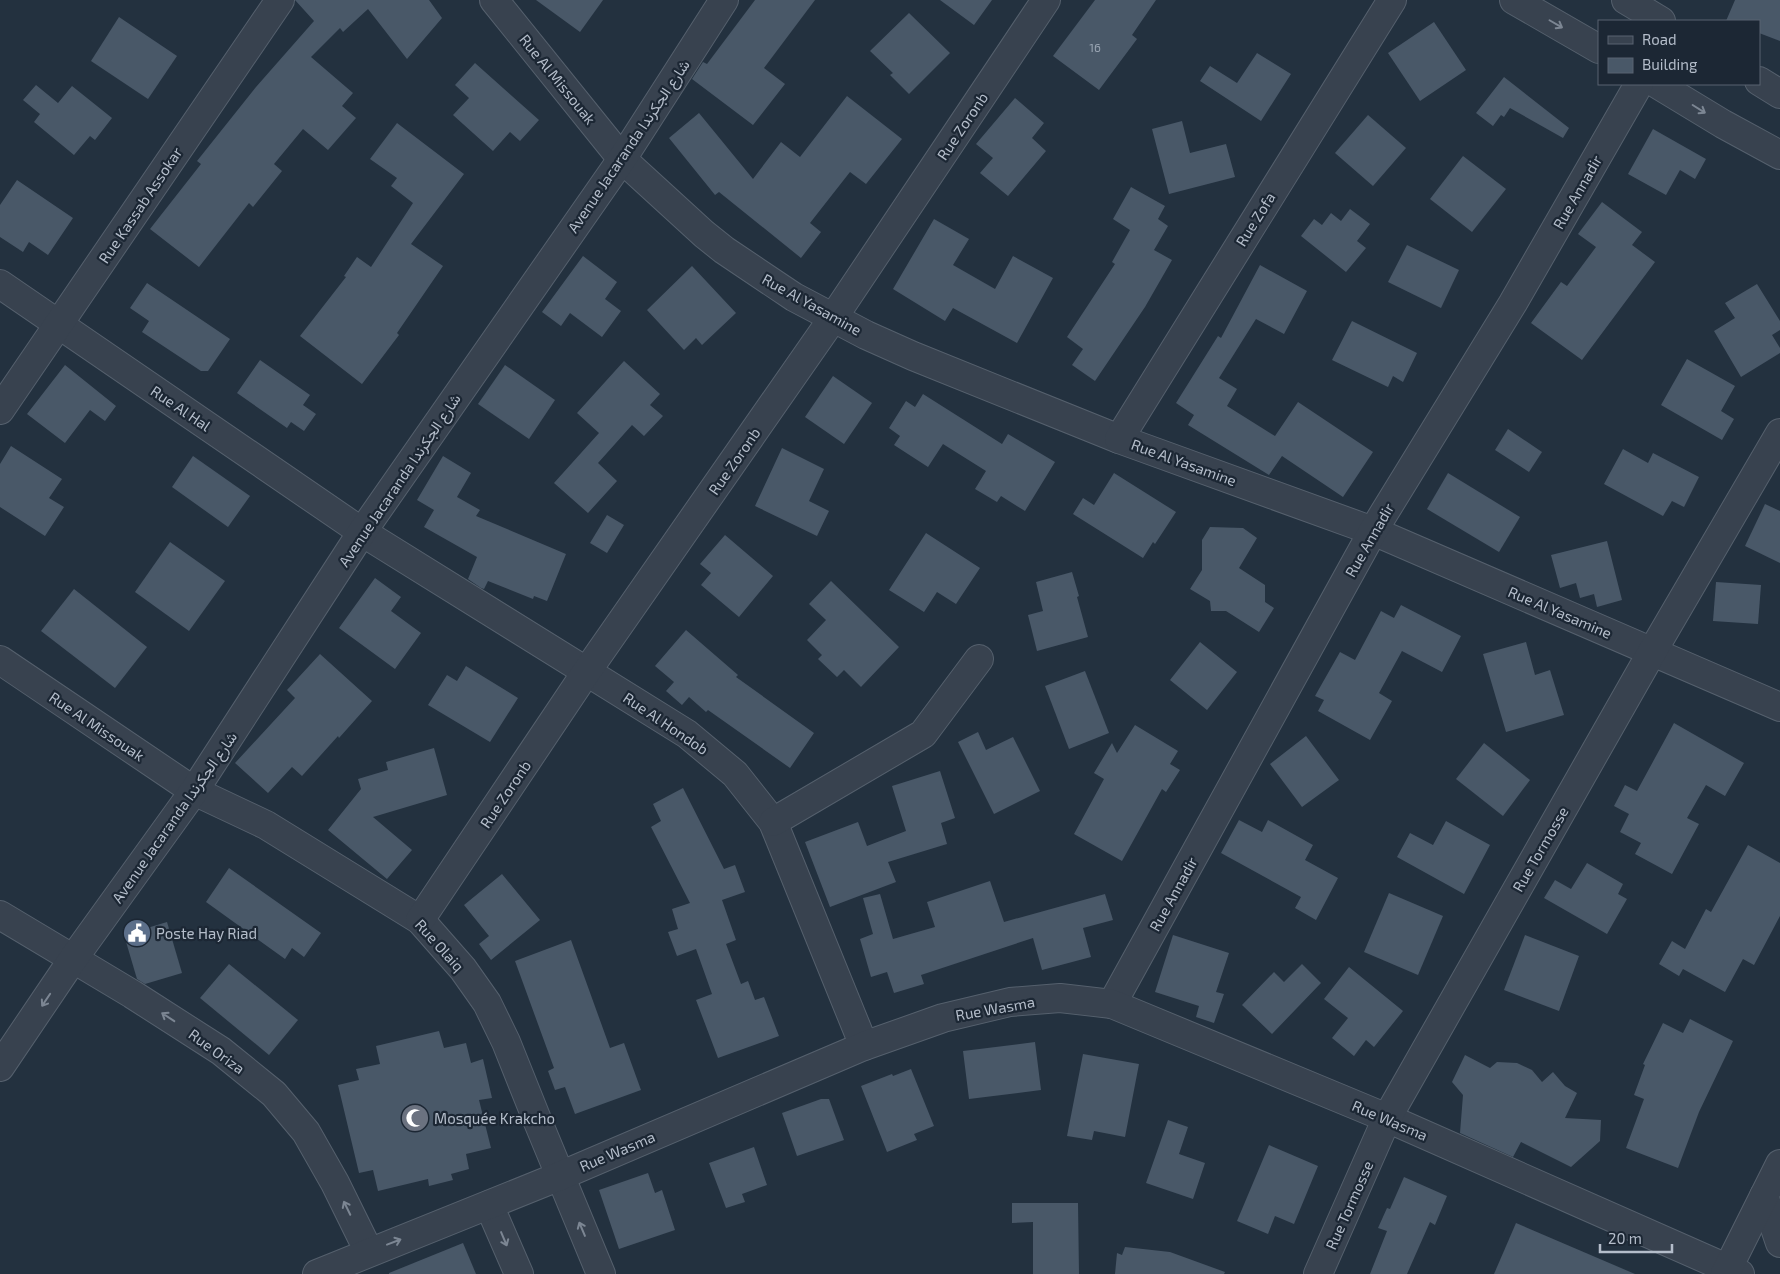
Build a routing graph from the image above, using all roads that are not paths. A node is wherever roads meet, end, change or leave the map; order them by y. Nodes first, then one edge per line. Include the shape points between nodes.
1 (280, 0) edge
2 (494, 0) edge
3 (724, 0) edge
4 (1046, 0) edge
5 (1392, 0) edge
6 (1514, 0) edge
7 (1626, 0) edge
8 (1659, 20) edge
9 (1598, 48) edge
10 (1760, 82) edge
11 (1638, 85) edge
12 (1659, 85) edge
13 (1780, 94) edge
14 (1780, 154) edge
15 (622, 159) junction
16 (0, 284) edge
17 (834, 318) junction
18 (59, 324) junction
19 (0, 410) edge
20 (1780, 433) edge
21 (1119, 439) junction
22 (1373, 531) junction
23 (362, 532) junction
24 (1652, 652) junction
25 (979, 659) dead end
26 (0, 660) edge
27 (588, 671) junction
28 (1780, 707) edge
29 (194, 792) junction
30 (774, 822) junction
31 (0, 915) edge
32 (420, 920) junction
33 (73, 959) junction
34 (1112, 1004) junction
35 (864, 1046) junction
36 (0, 1066) edge
37 (1387, 1118) junction
38 (1780, 1164) edge
39 (560, 1176) junction
40 (1764, 1196) junction
41 (489, 1204) junction
42 (1780, 1243) edge
43 (369, 1252) junction
44 (1731, 1272) edge
45 (317, 1274) edge
46 (519, 1274) edge
47 (601, 1274) edge
48 (1318, 1274) edge

1 - 18 street, Rue Kassab Assokar
2 - 15 street, Rue Al Missouak
3 - 15 street, Avenue Jacaranda شارع الجكرندا
4 - 17 street, Rue Zoronb
5 - 21 street, Rue Zofa
6 -> 9 street
7 - 8 street
10 - 13 street
11 - 22 street, Rue Annadir via 1513,303
12 -> 14 street
15 - 17 street, Rue Al Yasamine via 724,250 794,297
15 - 23 street, Avenue Jacaranda شارع الجكرندا
16 - 18 street, Rue Al Hal
17 - 21 street, Rue Al Yasamine via 913,356
17 - 27 street, Rue Zoronb
18 - 19 street, Rue Kassab Assokar
18 - 23 street, Rue Al Hal
20 - 24 street, Rue Tormosse
21 - 22 street, Rue Al Yasamine
22 - 24 street, Rue Al Yasamine
22 - 34 street, Rue Annadir
23 - 27 street, Rue Al Hondob
23 - 29 street, Avenue Jacaranda شارع الجكرندا
24 - 28 street, Rue Al Yasamine
24 - 37 street, Rue Tormosse
25 - 30 street via 923,734
26 - 29 street, Rue Al Missouak
27 - 30 street, Rue Al Hondob via 686,734 735,774
27 - 32 street, Rue Zoronb
29 - 32 street, Rue Olaiq via 266,825
29 - 33 street, Avenue Jacaranda شارع الجكرندا
30 - 35 street, Rue Al Hondob
31 - 33 street, Rue Oriza
32 - 39 street, Rue Olaiq via 463,969 487,1003
33 -> 36 street, Avenue Jacaranda شارع الجكرندا
43 -> 33 street, Rue Oriza via 306,1132 274,1094 221,1051
34 - 35 street, Rue Wasma via 1060,998 1010,1002 943,1018
34 - 37 street, Rue Wasma
35 - 39 street, Rue Wasma
37 - 44 street, Rue Wasma
37 - 48 street, Rue Tormosse
38 - 40 street
39 - 41 street, Rue Wasma
47 -> 39 street, Rue Olaiq
40 - 42 street
40 - 44 street
43 -> 41 street, Rue Wasma
41 -> 46 street
43 - 45 street, Rue Wasma

